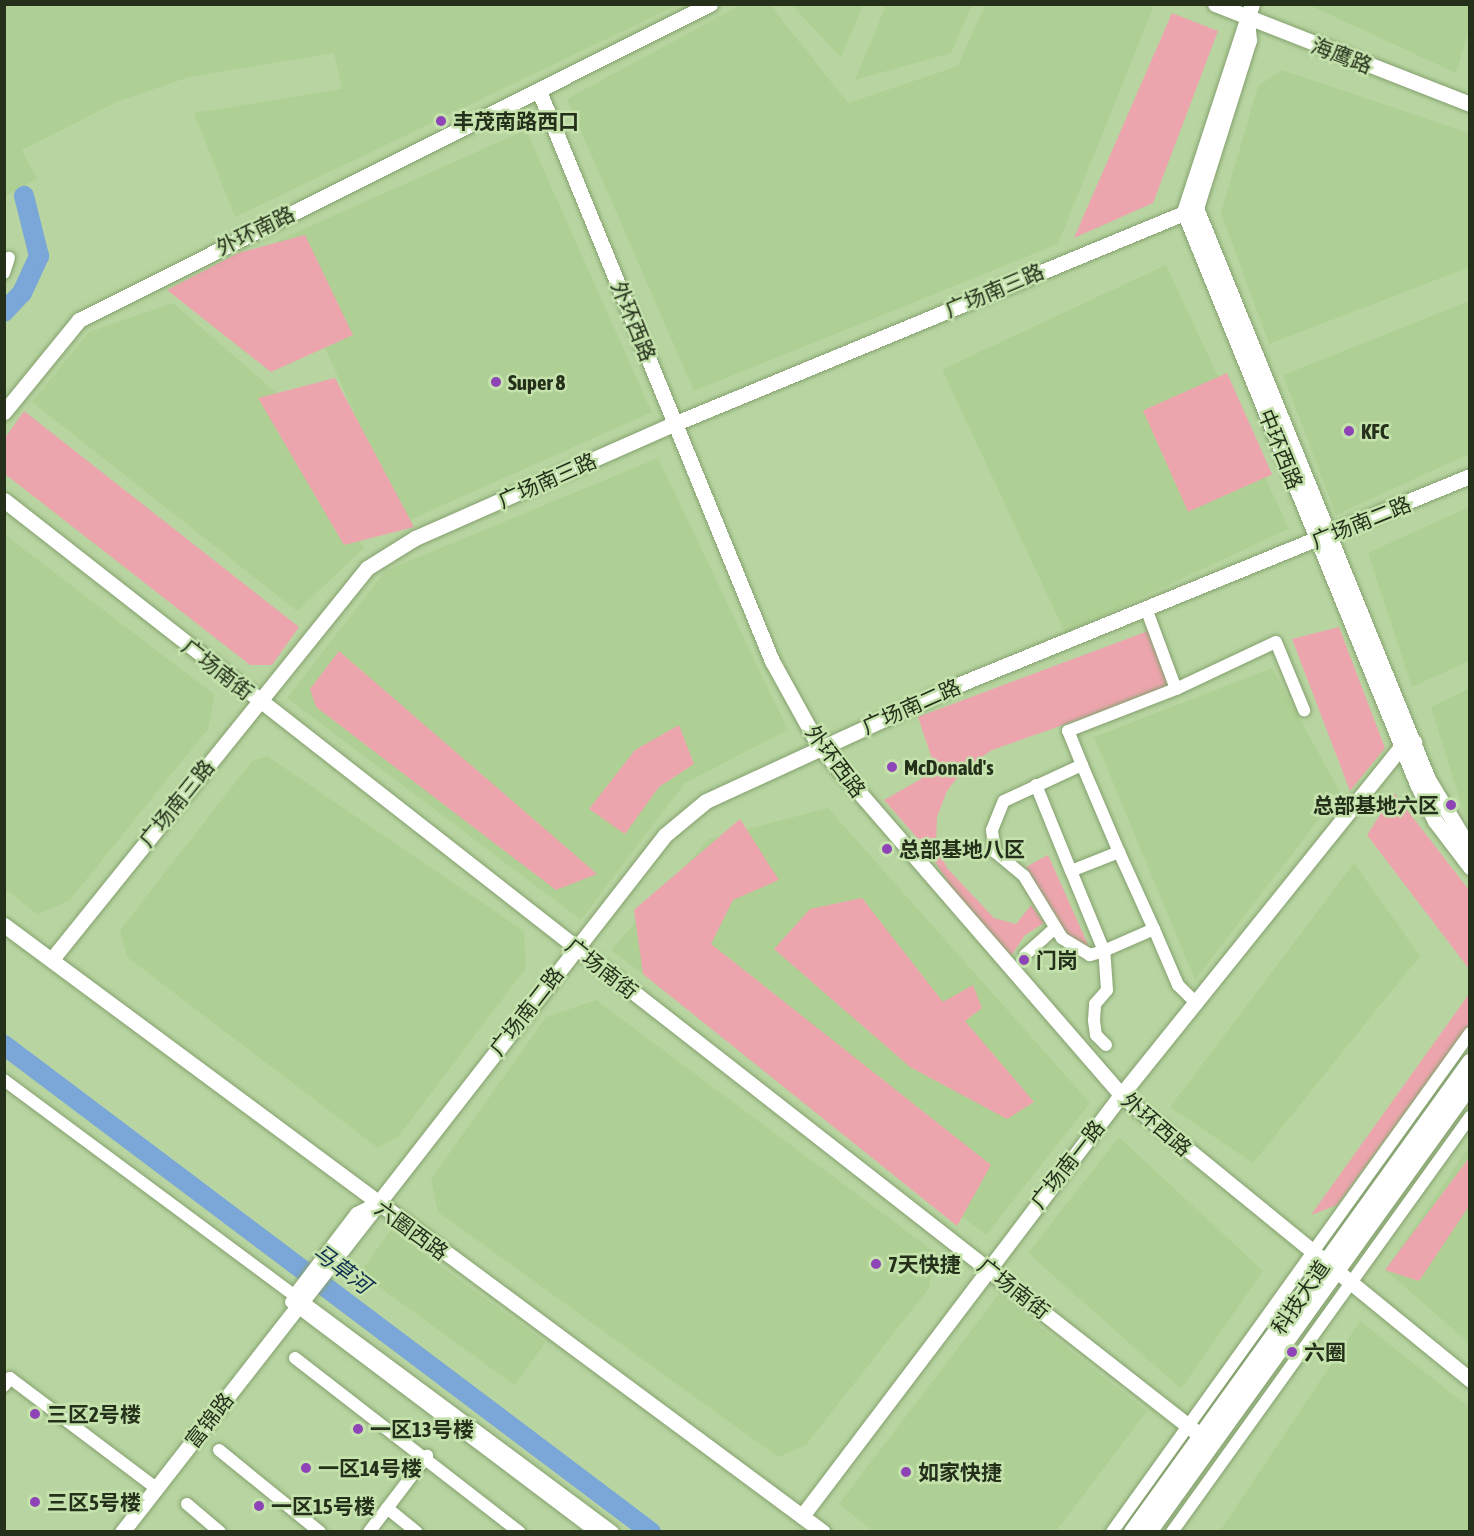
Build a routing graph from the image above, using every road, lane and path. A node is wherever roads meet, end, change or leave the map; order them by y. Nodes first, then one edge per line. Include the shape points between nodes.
1 (710, 4) edge
2 (1215, 4) edge
3 (1249, 11) edge
4 (539, 91) junction
5 (1470, 104) edge
6 (1190, 210) junction
7 (9, 258) dead end
8 (4, 273) edge
9 (4, 412) edge
10 (676, 423) junction
11 (1470, 477) edge
12 (4, 500) edge
13 (1324, 537) junction
14 (1147, 611) junction
15 (1176, 689) junction
16 (258, 700) junction
17 (1304, 710) dead end
18 (1408, 744) junction
19 (819, 746) junction
20 (1082, 765) junction
21 (1036, 785) junction
22 (1470, 849) edge
23 (1119, 852) junction
24 (1470, 867) edge
25 (1071, 872) junction
26 (4, 925) edge
27 (1054, 929) junction
28 (1154, 929) junction
29 (576, 948) junction
30 (1104, 951) junction
31 (1025, 955) dead end
32 (51, 959) junction
33 (1197, 1004) junction
34 (1470, 1033) edge
35 (1106, 1045) dead end
36 (1470, 1062) edge
37 (4, 1080) edge
38 (1470, 1086) edge
39 (1121, 1095) junction
40 (1470, 1117) edge
41 (377, 1204) junction
42 (1310, 1253) junction
43 (987, 1267) junction
44 (1329, 1269) junction
45 (1350, 1285) junction
46 (301, 1299) junction
47 (295, 1358) dead end
48 (1470, 1380) edge
49 (4, 1386) edge
50 (1194, 1430) junction
51 (219, 1450) dead end
52 (426, 1457) junction
53 (156, 1488) junction
54 (187, 1504) dead end
55 (387, 1508) junction
56 (802, 1516) junction
57 (122, 1532) edge
58 (220, 1532) edge
59 (320, 1532) edge
60 (369, 1532) edge
61 (417, 1532) edge
62 (519, 1532) edge
63 (596, 1532) edge
64 (613, 1532) edge
65 (823, 1532) edge
66 (1112, 1532) edge
67 (1132, 1532) edge
68 (1149, 1532) edge
69 (1172, 1532) edge

1 - 4 street
2 - 3 street, 海鹰路
3 - 5 street, 海鹰路
3 - 6 street via 1249,40
4 - 9 street, 外环南路 via 79,320
4 - 10 street, 外环西路
6 - 10 street, 广场南三路
6 - 13 street, 中环西路
7 - 8 street
10 - 16 street, 广场南三路 via 415,538 367,568
10 - 19 street, 外环西路 via 772,661
11 - 13 street, 广场南二路
12 - 16 street, 广场南街
13 - 14 street, 广场南二路
13 - 18 street, 中环西路
14 - 15 street
14 - 19 street, 广场南二路
15 - 17 street via 1276,642
15 - 20 street via 1068,731
16 - 29 street, 广场南街
16 - 32 street, 广场南三路
18 - 22 street, 中环西路
18 - 24 street, 中环西路 via 1435,821
18 - 33 street, 广场南一路
19 - 29 street, 广场南二路 via 706,801 665,835
19 - 39 street, 外环西路
20 - 21 street
20 - 23 street
21 - 25 street
21 - 27 street via 1004,801 992,830 995,852 1024,876
23 - 25 street
23 - 28 street
25 - 30 street
26 - 32 street, 六圈西路
27 - 30 street via 1090,955
27 - 31 street
28 - 30 street
28 - 33 street via 1178,985
29 - 41 street, 广场南二路
29 - 43 street, 广场南街
30 - 35 street via 1107,990 1095,1004 1094,1020 1096,1035
32 - 41 street, 六圈西路
33 - 39 street, 广场南一路
34 - 42 street
36 - 44 main road, 科技大道
37 - 46 street
38 - 44 main road, 科技大道
39 - 42 street, 外环西路
39 - 43 street, 广场南一路
40 - 45 street
41 - 46 street, 富锦路
41 - 56 street, 六圈西路
42 - 44 street, 外环西路
42 - 50 street
43 - 50 street, 广场南街
43 - 56 street, 广场南一路
44 - 45 street, 外环西路
44 - 50 main road, 科技大道
44 - 68 main road, 科技大道
45 - 48 street, 外环西路
45 - 69 street
46 - 53 street, 富锦路
46 - 63 street
46 - 64 street
47 - 52 street
49 - 53 street via 10,1378
50 - 66 street
50 - 67 main road, 科技大道
51 - 59 street
52 - 55 street
52 - 62 street
53 - 57 street, 富锦路
54 - 58 street
55 - 60 street
55 - 61 street
56 - 65 street, 六圈西路

